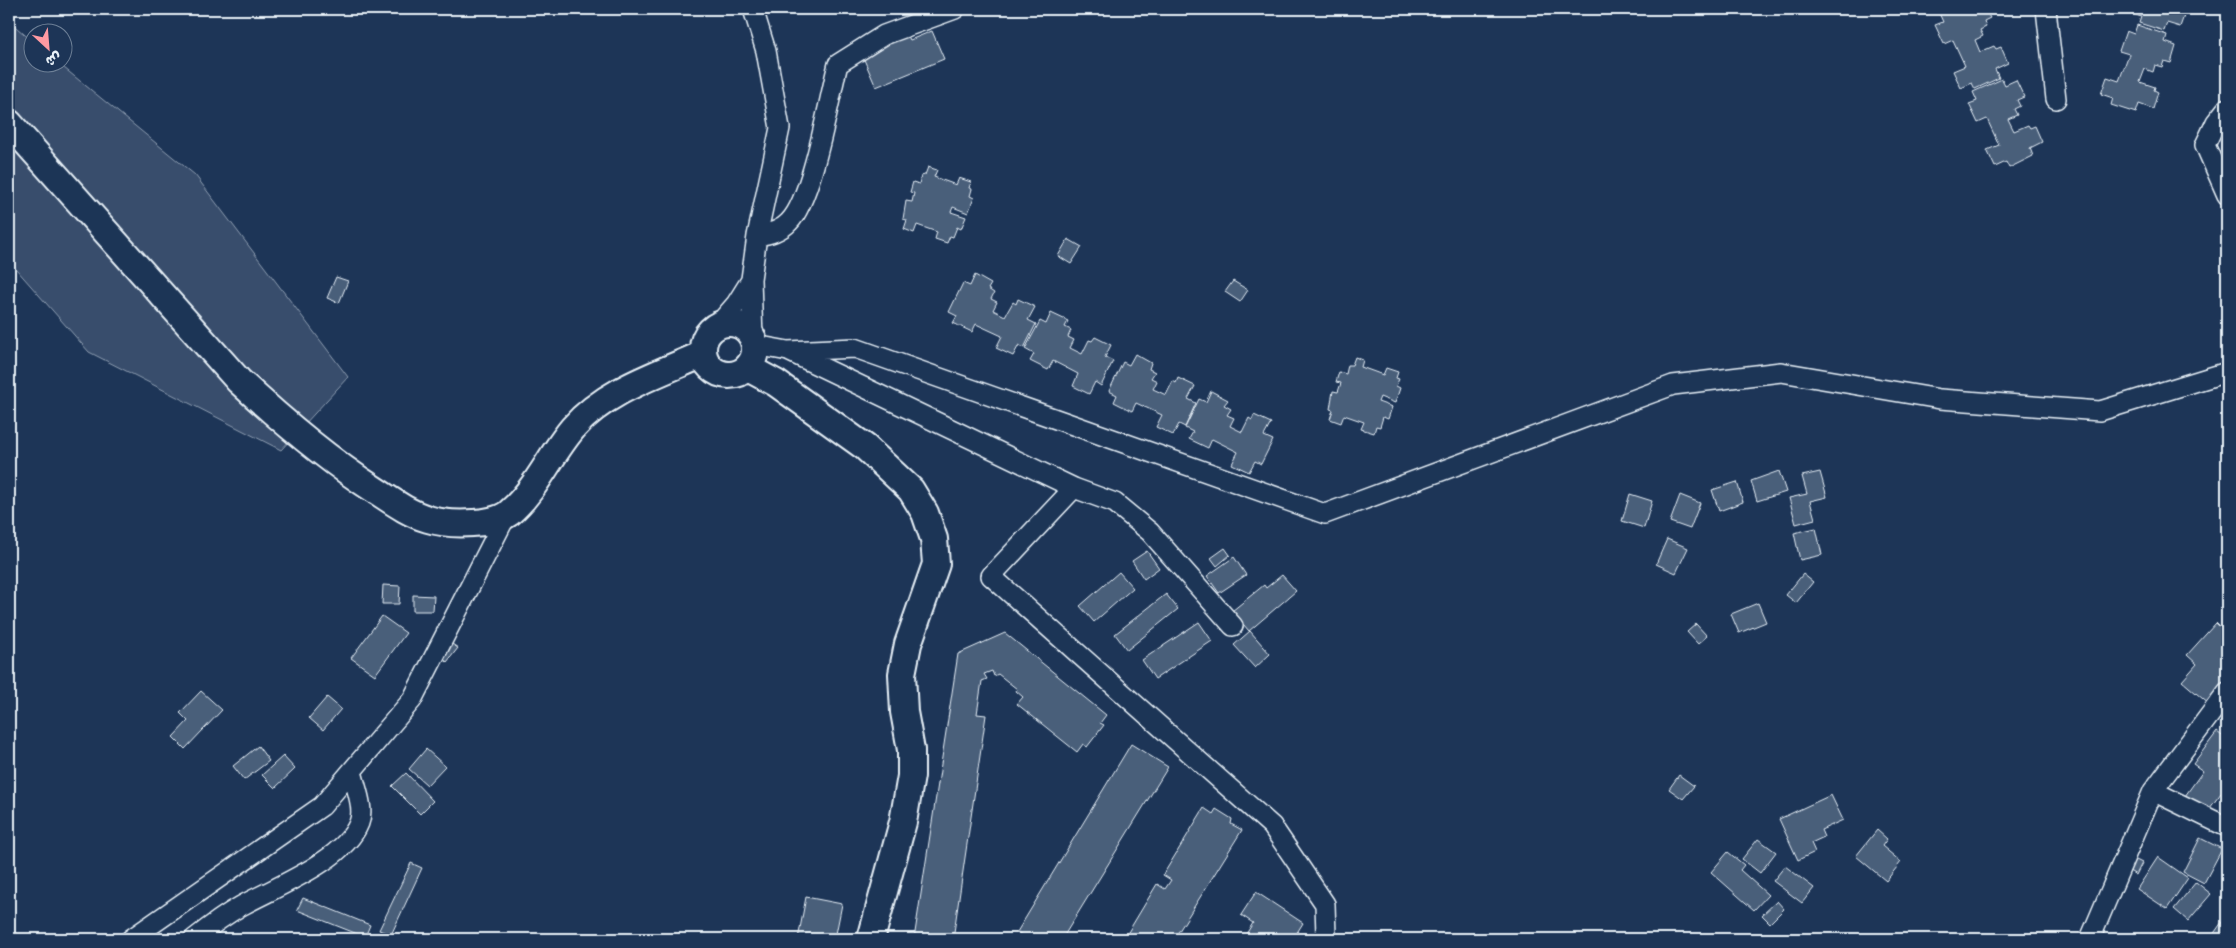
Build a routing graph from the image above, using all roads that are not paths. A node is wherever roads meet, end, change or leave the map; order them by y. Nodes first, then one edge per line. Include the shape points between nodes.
1 (753, 9) edge
2 (955, 9) edge
3 (2046, 9) edge
4 (2056, 99) dead end
5 (2227, 108) edge
6 (9, 123) edge
7 (2227, 195) edge
8 (758, 236) junction
9 (751, 279) junction
10 (717, 326) junction
11 (752, 351) junction
12 (788, 351) junction
13 (703, 354) junction
14 (2227, 372) edge
15 (1074, 488) junction
16 (507, 514) junction
17 (1233, 626) dead end
18 (2227, 692) edge
19 (352, 771) junction
20 (2153, 791) junction
21 (2227, 827) edge
22 (131, 939) edge
23 (194, 939) edge
24 (871, 939) edge
25 (1323, 939) edge
26 (2090, 939) edge

1 - 8 street via 766,51 780,128
2 - 8 street via 884,35 838,64 812,172 797,212 778,230
3 - 4 street
5 - 7 street via 2216,122 2206,146
6 - 16 main road via 239,381 306,442 349,474 410,512 429,520 462,524 484,522
8 - 9 street
9 - 10 street
9 - 11 street
10 - 11 main road via 742,326
10 - 13 main road via 706,338
11 - 12 street
11 - 13 main road via 733,375 711,368
11 - 24 main road via 776,383 865,446 911,490 925,513 934,540 936,564 908,644 902,674 911,776 903,822
12 - 14 street via 855,348 1325,514 1674,385 1781,372 1940,399 2100,411
12 - 15 street
13 - 16 main road via 623,390 589,412 559,447 524,498
15 - 17 street via 1115,503 1150,532
15 - 25 street via 991,576 1272,826 1325,904 1326,935
16 - 19 street via 412,700
18 - 20 street
19 - 22 street via 322,806
19 - 23 street via 361,810 359,823 349,840 320,864 240,907
20 - 21 street
20 - 26 street

